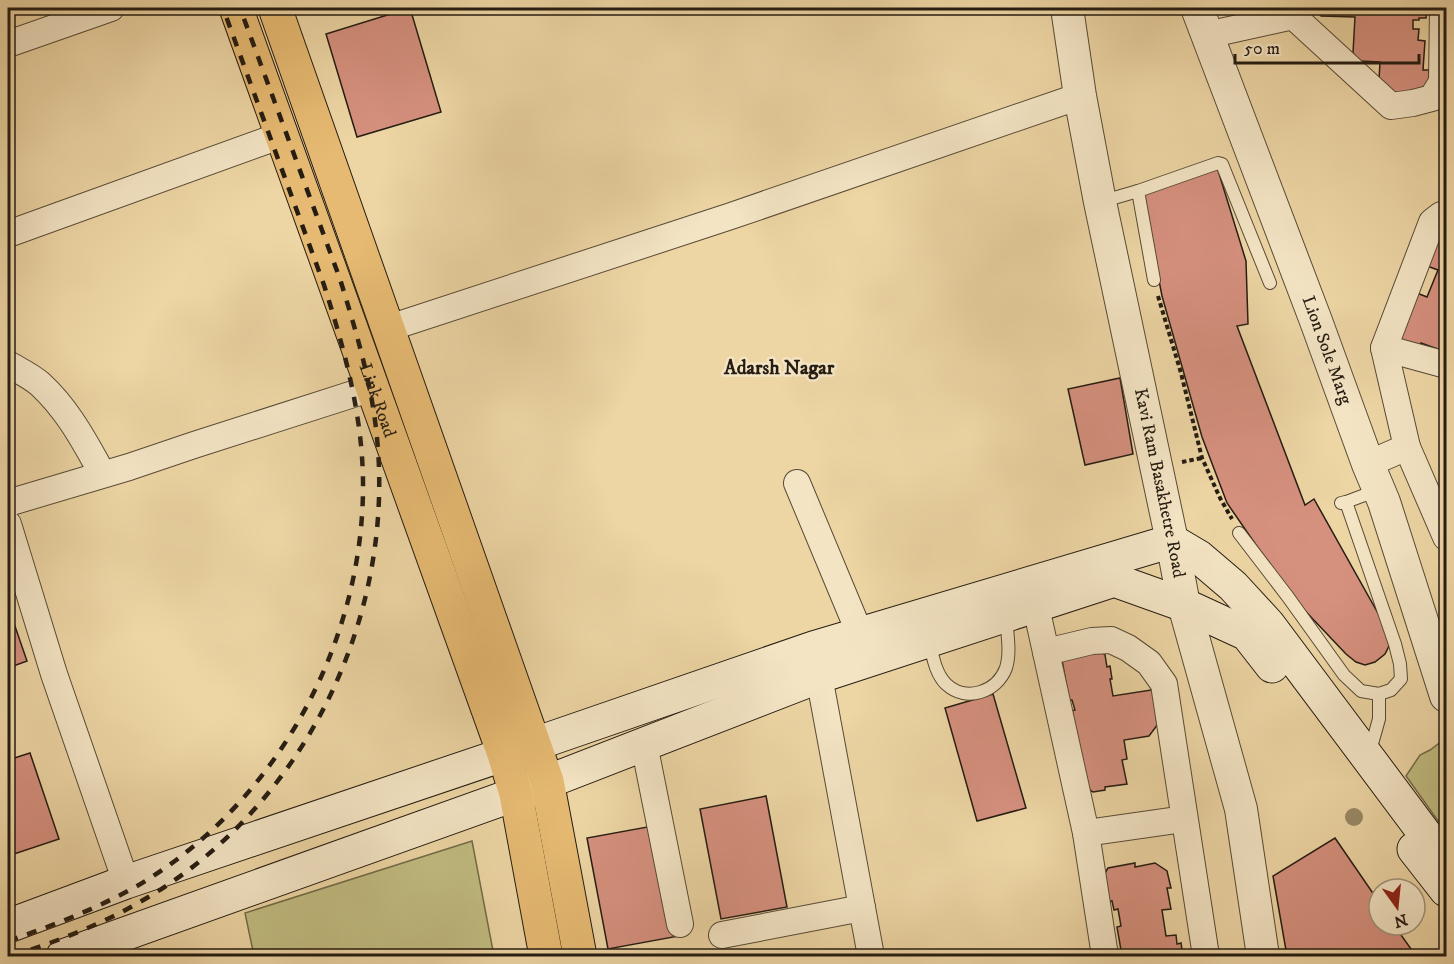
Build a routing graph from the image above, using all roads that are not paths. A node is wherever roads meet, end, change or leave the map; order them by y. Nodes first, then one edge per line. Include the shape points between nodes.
1 (111, 8) edge
2 (236, 8) edge
3 (275, 8) edge
4 (1067, 8) edge
5 (1443, 8) edge
6 (1294, 12) edge
7 (1202, 21) edge
8 (8, 44) edge
9 (1080, 96) junction
10 (282, 135) junction
11 (1137, 191) junction
12 (1100, 202) junction
13 (1446, 217) edge
14 (8, 234) edge
15 (1154, 279) road end
16 (1276, 280) junction
17 (389, 328) junction
18 (1384, 348) junction
19 (8, 364) edge
20 (1446, 365) edge
21 (372, 388) junction
22 (418, 410) junction
23 (384, 421) junction
24 (1407, 447) junction
25 (97, 464) dead end
26 (1373, 477) junction
27 (797, 483) dead end
28 (8, 503) edge
29 (8, 524) edge
30 (1239, 533) road end
31 (1446, 537) edge
32 (1172, 541) junction
33 (1024, 601) junction
34 (1184, 605) junction
35 (860, 634) junction
36 (929, 640) junction
37 (1046, 652) junction
38 (817, 662) junction
39 (1379, 693) junction
40 (1446, 696) edge
41 (535, 744) junction
42 (644, 744) junction
43 (504, 754) junction
44 (1368, 757) junction
45 (547, 781) junction
46 (516, 794) junction
47 (1184, 819) junction
48 (1086, 833) junction
49 (1446, 862) edge
50 (126, 882) junction
51 (1446, 890) edge
52 (862, 908) junction
53 (680, 924) dead end
54 (8, 926) edge
55 (722, 935) dead end
56 (63, 957) edge
57 (546, 957) edge
58 (580, 957) edge
59 (871, 957) edge
60 (1105, 957) edge
61 (1206, 957) edge
62 (1263, 957) edge

1 - 8 street
2 - 10 main road, Link Road
3 - 17 main road, Link Road
4 - 9 street, Kavi Ram Basakhetre Road
5 - 6 street via 1442,82 1432,98 1391,105
6 - 7 street
7 - 16 street, Lion Sole Marg
9 - 12 street, Kavi Ram Basakhetre Road
9 - 17 street
10 - 14 street
10 - 21 main road, Link Road
11 - 12 lane
11 - 15 lane
11 - 16 lane via 1222,164
12 - 32 street, Kavi Ram Basakhetre Road
13 - 18 street via 1441,215 1432,222
16 - 26 street, Lion Sole Marg
17 - 22 main road, Link Road
18 - 20 street
18 - 24 street
19 - 25 street via 38,382 63,408
21 - 23 main road, Link Road
21 - 28 street
22 - 23 main road
22 - 41 main road, Link Road
23 - 43 main road, Link Road
24 - 26 street
24 - 31 street
26 - 39 lane via 1343,502 1400,664 1401,679 1391,690
26 - 40 street, Lion Sole Marg
27 - 35 street
29 - 50 street via 54,674
30 - 39 lane via 1344,675 1361,691
32 - 33 main road
32 - 34 street, Kavi Ram Basakhetre Road
32 - 44 main road via 1199,557 1233,586 1268,624
33 - 34 main road via 1114,580
33 - 35 main road
33 - 36 main road
33 - 36 lane via 1006,667 1000,680 987,690 966,695 946,684
33 - 37 street
34 - 51 main road via 1247,634
34 - 62 street, Kavi Ram Basakhetre Road via 1241,809
35 - 38 main road
36 - 38 main road
37 - 47 street via 1092,640 1111,640 1149,663 1164,684
37 - 48 street
38 - 41 main road
38 - 42 main road
38 - 52 street
39 - 44 lane via 1379,719
41 - 43 main road
41 - 45 main road, Link Road
42 - 45 main road
42 - 53 street
43 - 46 main road, Link Road
43 - 50 main road
44 - 49 main road
45 - 46 main road
45 - 58 main road, Link Road
46 - 56 main road
46 - 57 main road, Link Road
47 - 48 street
47 - 61 street
48 - 60 street
50 - 54 main road
52 - 55 street
52 - 59 street

